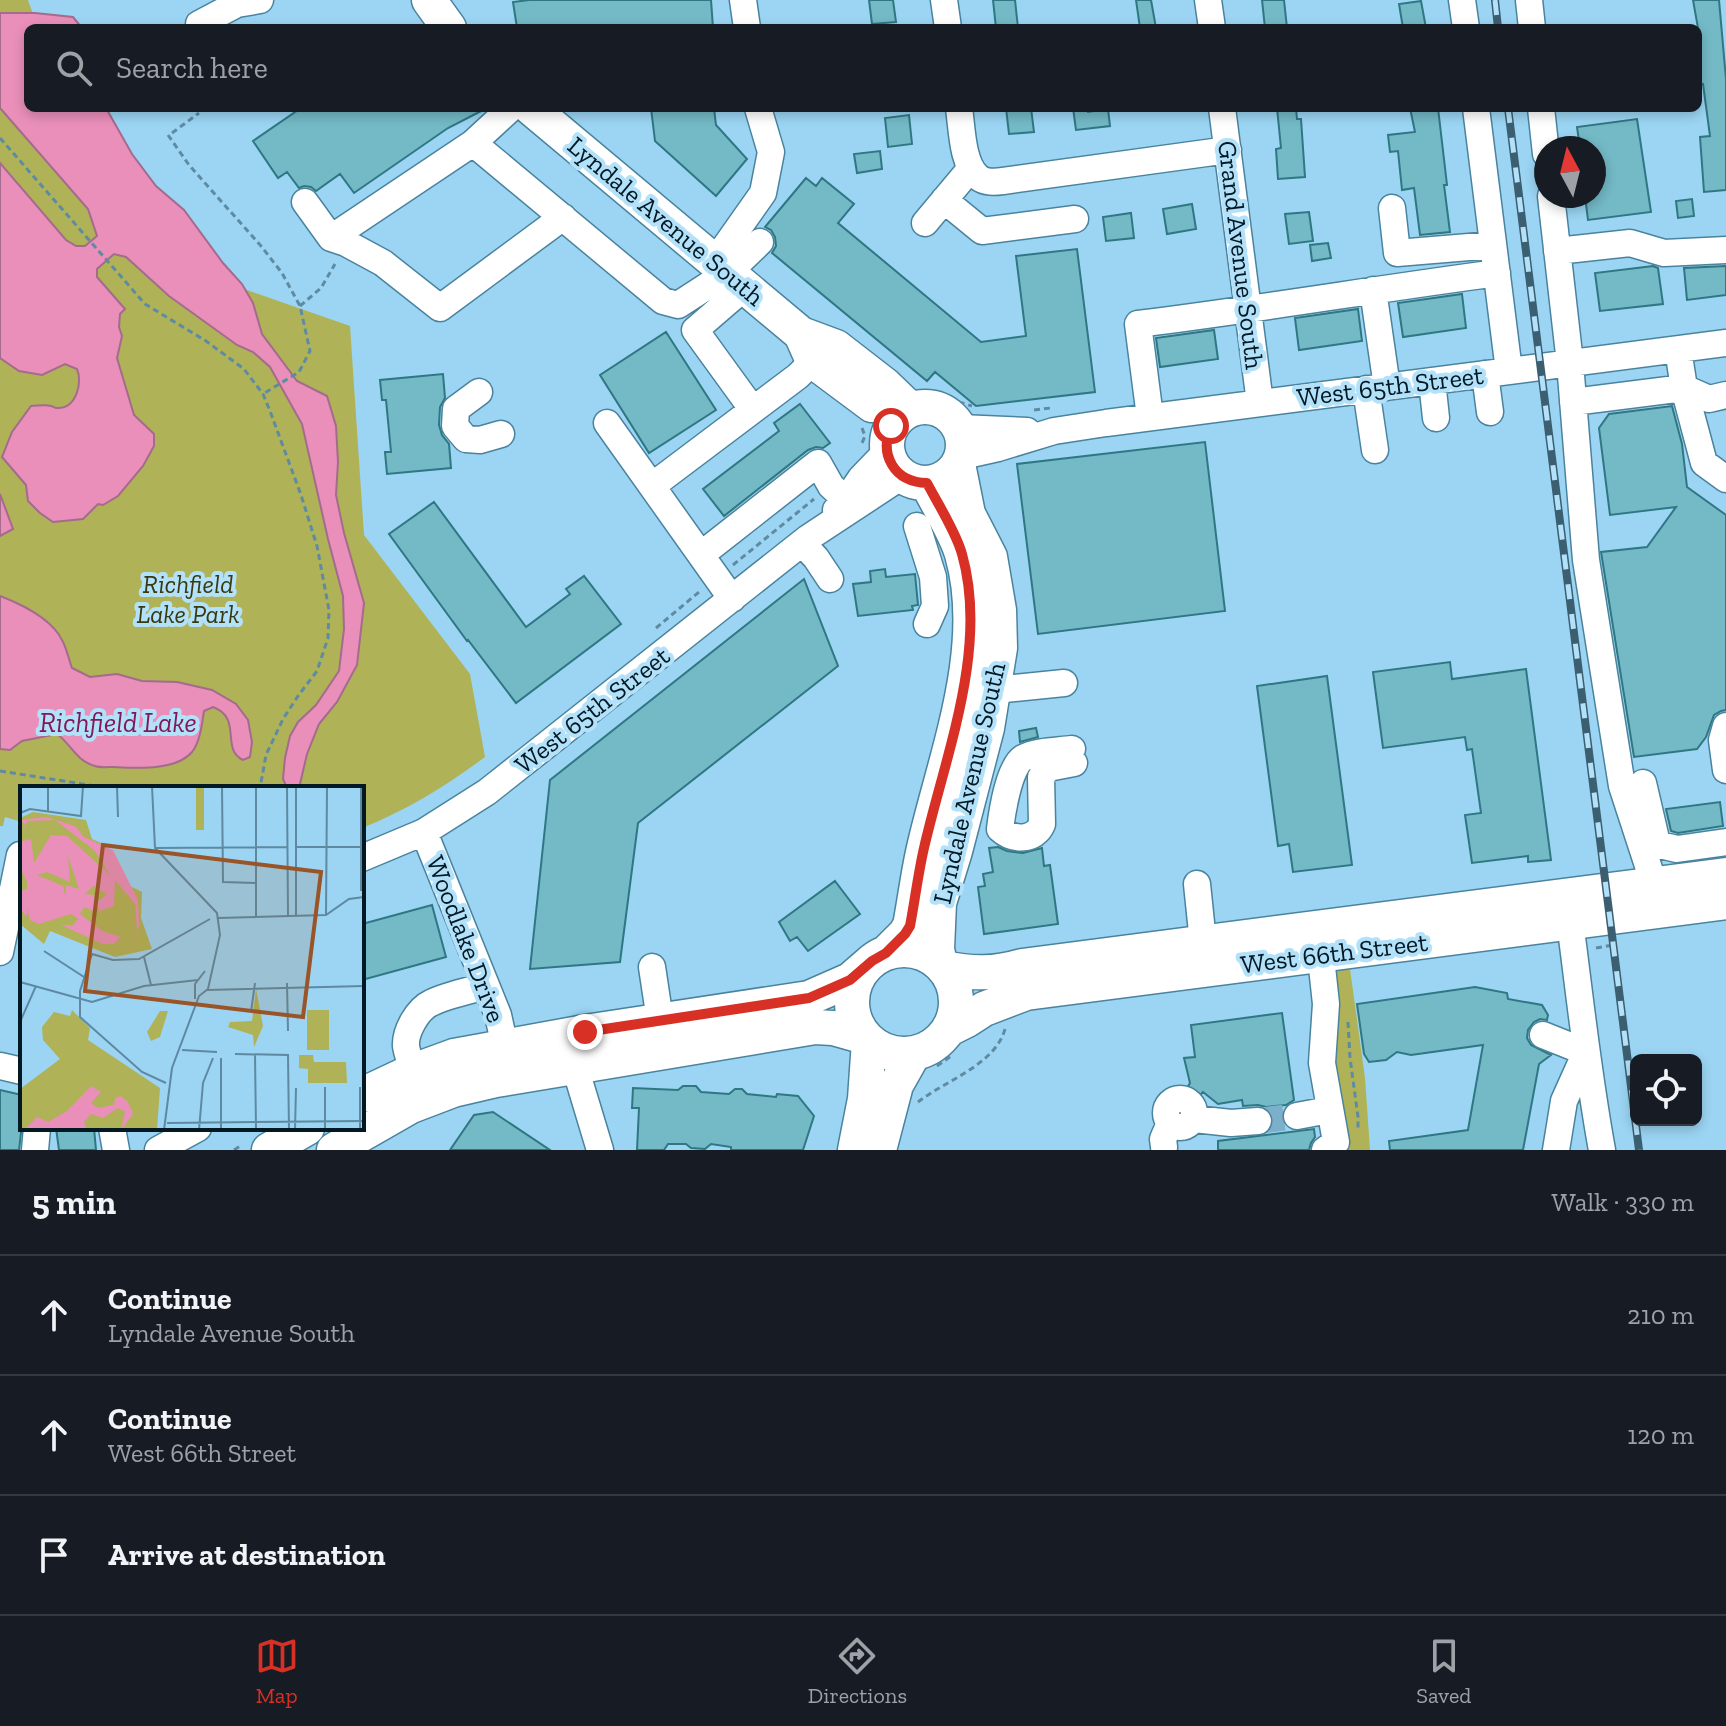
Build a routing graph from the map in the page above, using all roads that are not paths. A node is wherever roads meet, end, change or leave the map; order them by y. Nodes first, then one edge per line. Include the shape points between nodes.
1 (260, 0) edge
2 (429, 0) edge
3 (743, 0) edge
4 (944, 0) edge
5 (1208, 0) edge
6 (1462, 0) edge
7 (1529, 0) edge
8 (199, 24) edge
9 (446, 24) edge
10 (746, 24) edge
11 (947, 24) edge
12 (1211, 24) edge
13 (1465, 24) edge
14 (1532, 24) edge
15 (507, 112) edge
16 (536, 112) edge
17 (759, 112) edge
18 (960, 112) edge
19 (1223, 112) edge
20 (1476, 112) edge
21 (1541, 112) edge
22 (1544, 136) edge
23 (473, 143) junction
24 (1228, 150) junction
25 (971, 168) junction
26 (944, 200) junction
27 (305, 202) dead end
28 (1392, 208) dead end
29 (1552, 208) edge
30 (563, 217) junction
31 (1075, 219) dead end
32 (925, 223) dead end
33 (338, 241) junction
34 (760, 242) dead end
35 (1493, 245) junction
36 (1726, 250) edge
37 (1557, 251) junction
38 (730, 273) junction
39 (1497, 273) junction
40 (1373, 290) junction
41 (1247, 310) junction
42 (1726, 343) edge
43 (807, 347) junction
44 (1678, 349) junction
45 (1570, 363) junction
46 (1497, 372) junction
47 (1432, 381) junction
48 (1376, 388) junction
49 (1684, 388) junction
50 (479, 392) dead end
51 (1726, 395) edge
52 (1573, 402) junction
53 (1260, 403) junction
54 (753, 410) junction
55 (1490, 412) dead end
56 (1150, 417) junction
57 (1436, 418) dead end
58 (607, 423) dead end
59 (501, 434) dead end
60 (895, 438) junction
61 (964, 439) junction
62 (1375, 450) dead end
63 (1726, 479) edge
64 (652, 486) junction
65 (838, 493) junction
66 (917, 526) dead end
67 (805, 541) junction
68 (702, 554) junction
69 (830, 579) dead end
70 (725, 588) junction
71 (970, 618) junction
72 (1064, 683) dead end
73 (995, 690) junction
74 (1726, 726) edge
75 (1726, 770) edge
76 (1643, 783) dead end
77 (424, 832) junction
78 (1726, 842) edge
79 (364, 857) edge
80 (20, 859) edge
81 (1726, 875) edge
82 (1197, 884) dead end
83 (1654, 884) junction
84 (12, 888) edge
85 (1726, 902) edge
86 (1568, 909) junction
87 (1319, 941) junction
88 (1203, 942) junction
89 (0, 952) edge
90 (879, 957) junction
91 (942, 966) junction
92 (652, 967) dead end
93 (486, 986) junction
94 (660, 1020) junction
95 (1543, 1035) dead end
96 (867, 1039) junction
97 (951, 1042) junction
98 (505, 1047) junction
99 (1585, 1049) junction
100 (925, 1060) junction
101 (0, 1066) edge
102 (575, 1067) junction
103 (20, 1071) edge
104 (413, 1071) junction
105 (364, 1094) edge
106 (1329, 1110) junction
107 (1297, 1116) tunnel mouth
108 (1258, 1121) tunnel mouth
109 (37, 1130) edge
110 (112, 1130) edge
111 (194, 1130) edge
112 (304, 1130) edge
113 (364, 1130) edge
114 (364, 1130) edge
115 (1187, 1130) dead end
116 (338, 1143) edge
117 (35, 1150) edge
118 (116, 1150) edge
119 (158, 1150) edge
120 (269, 1150) edge
121 (600, 1150) edge
122 (855, 1150) edge
123 (879, 1150) edge
124 (1325, 1150) edge
125 (1556, 1150) edge
126 (1602, 1150) edge

1 - 8 street via 237,4
2 - 9 main road
3 - 10 street
4 - 11 street
5 - 12 street
6 - 13 street
7 - 14 street
15 - 23 street
16 - 38 main road, Lyndale Avenue South
17 - 38 street via 771,152 763,193
18 - 25 street
19 - 24 street, Grand Avenue South
20 - 35 street
21 - 22 street
23 - 30 street
23 - 33 street
24 - 25 street via 989,182
24 - 41 street, Grand Avenue South
25 - 26 street
26 - 31 street via 982,231
26 - 32 street
27 - 33 street
28 - 35 street via 1397,253
29 - 37 street
30 - 33 street via 440,308 383,263
30 - 38 street via 663,301 678,305
34 - 38 street
35 - 39 street
36 - 37 street via 1664,253 1630,243
37 - 45 street
38 - 43 main road, Lyndale Avenue South
38 - 54 street via 695,330
39 - 40 street
39 - 46 street
40 - 41 street
40 - 48 street
41 - 53 street, Grand Avenue South
41 - 56 street via 1138,324
42 - 44 street, West 65th Street
43 - 54 street via 798,376
43 - 60 main road, Lyndale Avenue South via 836,347 885,385
44 - 45 street, West 65th Street
44 - 49 street
45 - 46 street, West 65th Street
45 - 52 street
46 - 47 street, West 65th Street
46 - 55 street
47 - 48 street, West 65th Street
47 - 57 street
48 - 53 street, West 65th Street
48 - 62 street
49 - 51 street via 1709,399
49 - 52 street
49 - 63 street via 1704,463
50 - 59 street via 456,409 455,426 466,439
52 - 83 street via 1586,560 1622,786
53 - 56 street, West 65th Street
54 - 64 street
56 - 61 street, West 65th Street via 1054,419 998,448
58 - 64 street
60 - 61 main road via 922,406 944,411
60 - 61 main road via 939,480 950,474
60 - 65 street, West 65th Street via 861,478
60 - 67 street, West 65th Street
60 - 71 main road, Lyndale Avenue South via 961,552
61 - 73 main road, Lyndale Avenue South via 968,514 990,557 996,590 1000,648
64 - 68 street
65 - 67 street, West 65th Street
65 - 68 street via 818,463
66 - 71 street via 933,577 935,606 927,624
67 - 69 street
67 - 70 street, West 65th Street
68 - 70 street
70 - 77 street, West 65th Street via 487,792
71 - 90 main road, Lyndale Avenue South via 961,694 910,926
72 - 73 street
73 - 91 main road, Lyndale Avenue South via 939,903 937,949
74 - 75 street
76 - 78 street via 1660,845 1677,849
77 - 79 street, West 65th Street
77 - 93 street, Woodlake Drive
80 - 84 street
81 - 83 main road, West 66th Street
82 - 88 street
83 - 86 main road, West 66th Street
84 - 89 street
85 - 86 main road, West 66th Street
86 - 87 main road, West 66th Street
86 - 99 street
87 - 88 main road, West 66th Street
87 - 97 main road, West 66th Street via 1026,993 984,1009
87 - 106 street via 1326,1004 1322,1063
88 - 91 main road, West 66th Street via 976,974
90 - 91 main road via 914,951
90 - 94 main road via 850,980 809,998
90 - 96 main road via 860,974 854,989 856,1023
91 - 97 main road via 956,998
92 - 94 street
93 - 98 street, Woodlake Drive
93 - 104 street via 429,1003 421,1011 407,1037
94 - 98 main road
95 - 99 street
96 - 100 main road via 895,1054
96 - 102 main road via 815,1027
96 - 122 main road via 865,1099
97 - 100 main road via 940,1040 928,1049
98 - 104 main road via 454,1056
99 - 125 street via 1564,1101
99 - 126 street
100 - 123 main road via 896,1085
101 - 103 street
102 - 114 main road via 453,1090
102 - 121 street
104 - 105 main road
106 - 107 street
106 - 124 street via 1336,1142
108 - 115 street
109 - 117 street
110 - 118 street
111 - 119 street
112 - 120 main road
113 - 116 main road

